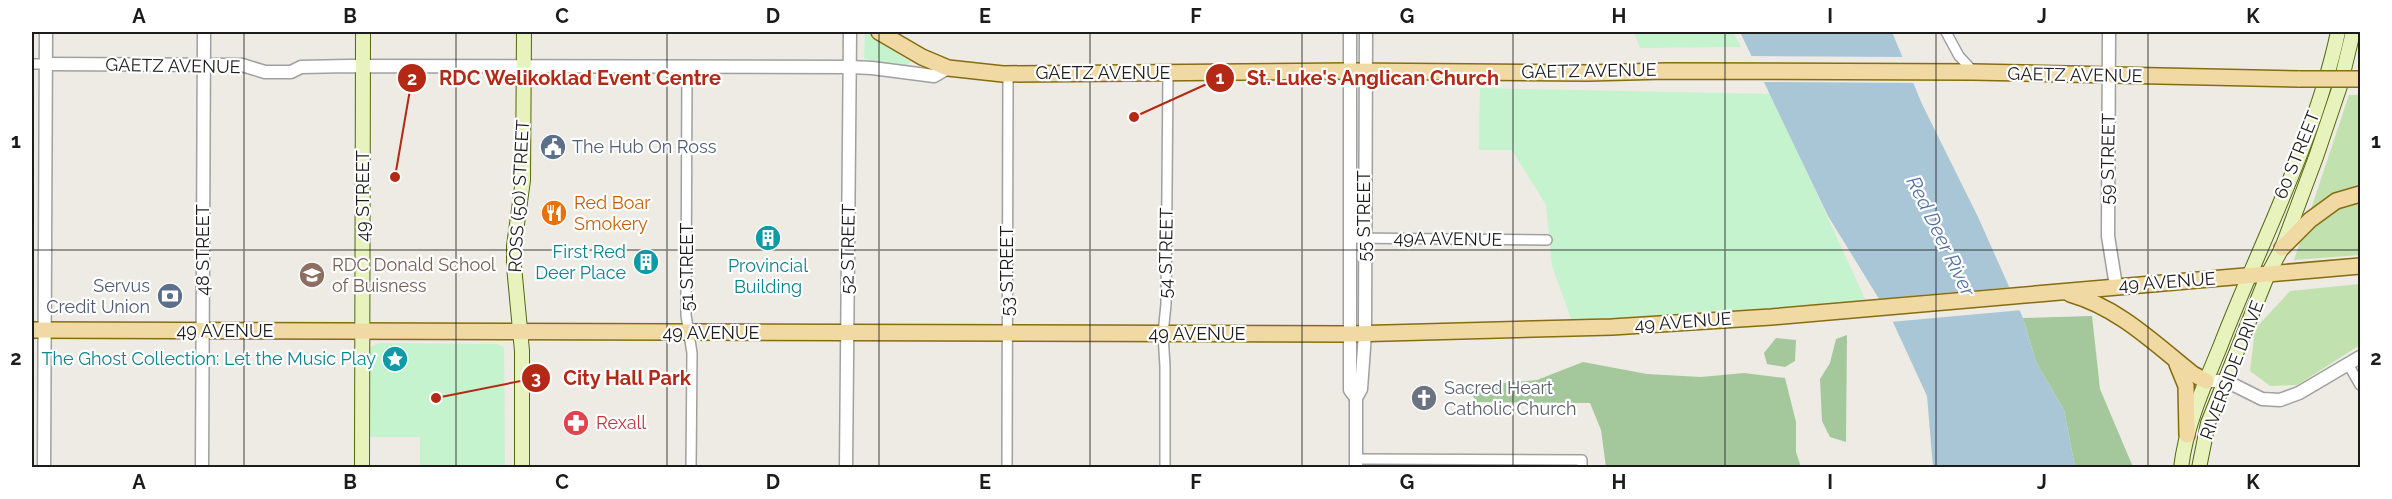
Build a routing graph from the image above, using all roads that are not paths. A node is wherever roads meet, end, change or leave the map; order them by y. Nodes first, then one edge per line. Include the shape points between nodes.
1 (46, 32) edge
2 (204, 32) edge
3 (363, 32) edge
4 (524, 32) edge
5 (850, 32) edge
6 (879, 32) edge
7 (1350, 32) edge
8 (1366, 32) edge
9 (1946, 32) edge
10 (2109, 32) edge
11 (2338, 32) edge
12 (2353, 32) edge
13 (32, 64) edge
14 (46, 64) junction
15 (204, 64) junction
16 (363, 66) junction
17 (524, 66) junction
18 (687, 66) junction
19 (850, 67) junction
20 (948, 68) junction
21 (1358, 71) junction
22 (1973, 72) junction
23 (1168, 73) junction
24 (1008, 74) junction
25 (2109, 76) junction
26 (2361, 79) edge
27 (2361, 194) edge
28 (1350, 238) junction
29 (1365, 238) junction
30 (1547, 240) dead end
31 (2282, 248) junction
32 (2361, 266) edge
33 (2268, 274) junction
34 (2247, 276) junction
35 (2116, 286) junction
36 (2059, 292) junction
37 (38, 330) edge
38 (203, 332) junction
39 (362, 332) junction
40 (520, 333) junction
41 (689, 333) junction
42 (847, 333) junction
43 (1007, 334) junction
44 (1163, 334) junction
45 (1357, 334) junction
46 (2361, 357) edge
47 (2174, 358) junction
48 (2348, 364) junction
49 (2206, 381) junction
50 (2226, 381) junction
51 (2361, 385) edge
52 (2187, 435) junction
53 (1356, 463) edge
54 (1582, 464) edge
55 (44, 468) edge
56 (202, 468) edge
57 (362, 468) edge
58 (522, 468) edge
59 (692, 468) edge
60 (846, 468) edge
61 (1007, 468) edge
62 (1165, 468) edge
63 (2181, 468) edge
64 (2199, 468) edge

1 - 14 street
2 - 15 street, 48 STREET
3 - 16 main road, 49 STREET
4 - 17 main road, ROSS (50) STREET
5 - 19 street, 52 STREET
6 - 20 main road
7 - 21 street, 55 STREET
8 - 21 street, 55 STREET
9 - 22 street
10 - 25 street, 59 STREET
11 - 34 main road, 60 STREET via 2310,126
12 - 31 main road, 60 STREET via 2331,113
13 - 14 street, GAETZ AVENUE
14 - 15 street, GAETZ AVENUE
14 - 37 street
15 - 16 street, GAETZ AVENUE via 242,65 265,72
15 - 38 street, 48 STREET
16 - 17 street, GAETZ AVENUE
16 - 39 main road, 49 STREET
17 - 18 street, GAETZ AVENUE
17 - 40 main road, ROSS (50) STREET via 523,180 514,256
18 - 19 street, GAETZ AVENUE
18 - 41 street, 51 STREET
19 - 20 street, GAETZ AVENUE via 933,76
19 - 42 street, 52 STREET
20 - 24 main road, GAETZ AVENUE
21 - 22 main road, GAETZ AVENUE
21 - 23 main road, GAETZ AVENUE
21 - 28 street, 55 STREET
21 - 29 street, 55 STREET
22 - 25 main road, GAETZ AVENUE
23 - 24 main road, GAETZ AVENUE
23 - 44 street, 54 STREET
24 - 43 street, 53 STREET
25 - 26 main road, GAETZ AVENUE, bridge
25 - 35 street, 59 STREET via 2108,236
27 - 31 main road via 2336,201
28 - 29 street, 49A AVENUE
28 - 45 street, 55 STREET
29 - 30 street, 49A AVENUE
29 - 45 street, 55 STREET
31 - 33 main road, 60 STREET
32 - 33 main road, 49 AVENUE
33 - 34 main road, 49 AVENUE
33 - 50 main road, RIVERSIDE DRIVE
34 - 35 main road, 49 AVENUE
34 - 49 main road, RIVERSIDE DRIVE
35 - 36 main road, 49 AVENUE
36 - 45 main road, 49 AVENUE via 1602,328
36 - 47 main road via 2112,310
37 - 38 main road, 49 AVENUE
37 - 55 street
38 - 39 main road, 49 AVENUE
38 - 56 street, 48 STREET
39 - 40 main road, 49 AVENUE
39 - 57 main road, 49 STREET
40 - 41 main road, 49 AVENUE
40 - 58 main road, ROSS (50) STREET
41 - 42 main road, 49 AVENUE
41 - 59 street, 51 STREET
42 - 43 main road, 49 AVENUE
42 - 60 street, 52 STREET
43 - 44 main road, 49 AVENUE
43 - 61 street, 53 STREET
44 - 45 main road, 49 AVENUE
44 - 62 street, 54 STREET
45 - 53 street, 55 STREET via 1350,390 1356,398
46 - 48 street
47 - 49 main road
47 - 52 main road via 2186,386
48 - 50 street via 2280,400 2262,399
48 - 51 street
49 - 50 street
49 - 52 main road, RIVERSIDE DRIVE
50 - 64 main road, RIVERSIDE DRIVE via 2208,423
52 - 63 main road, RIVERSIDE DRIVE
53 - 54 street

